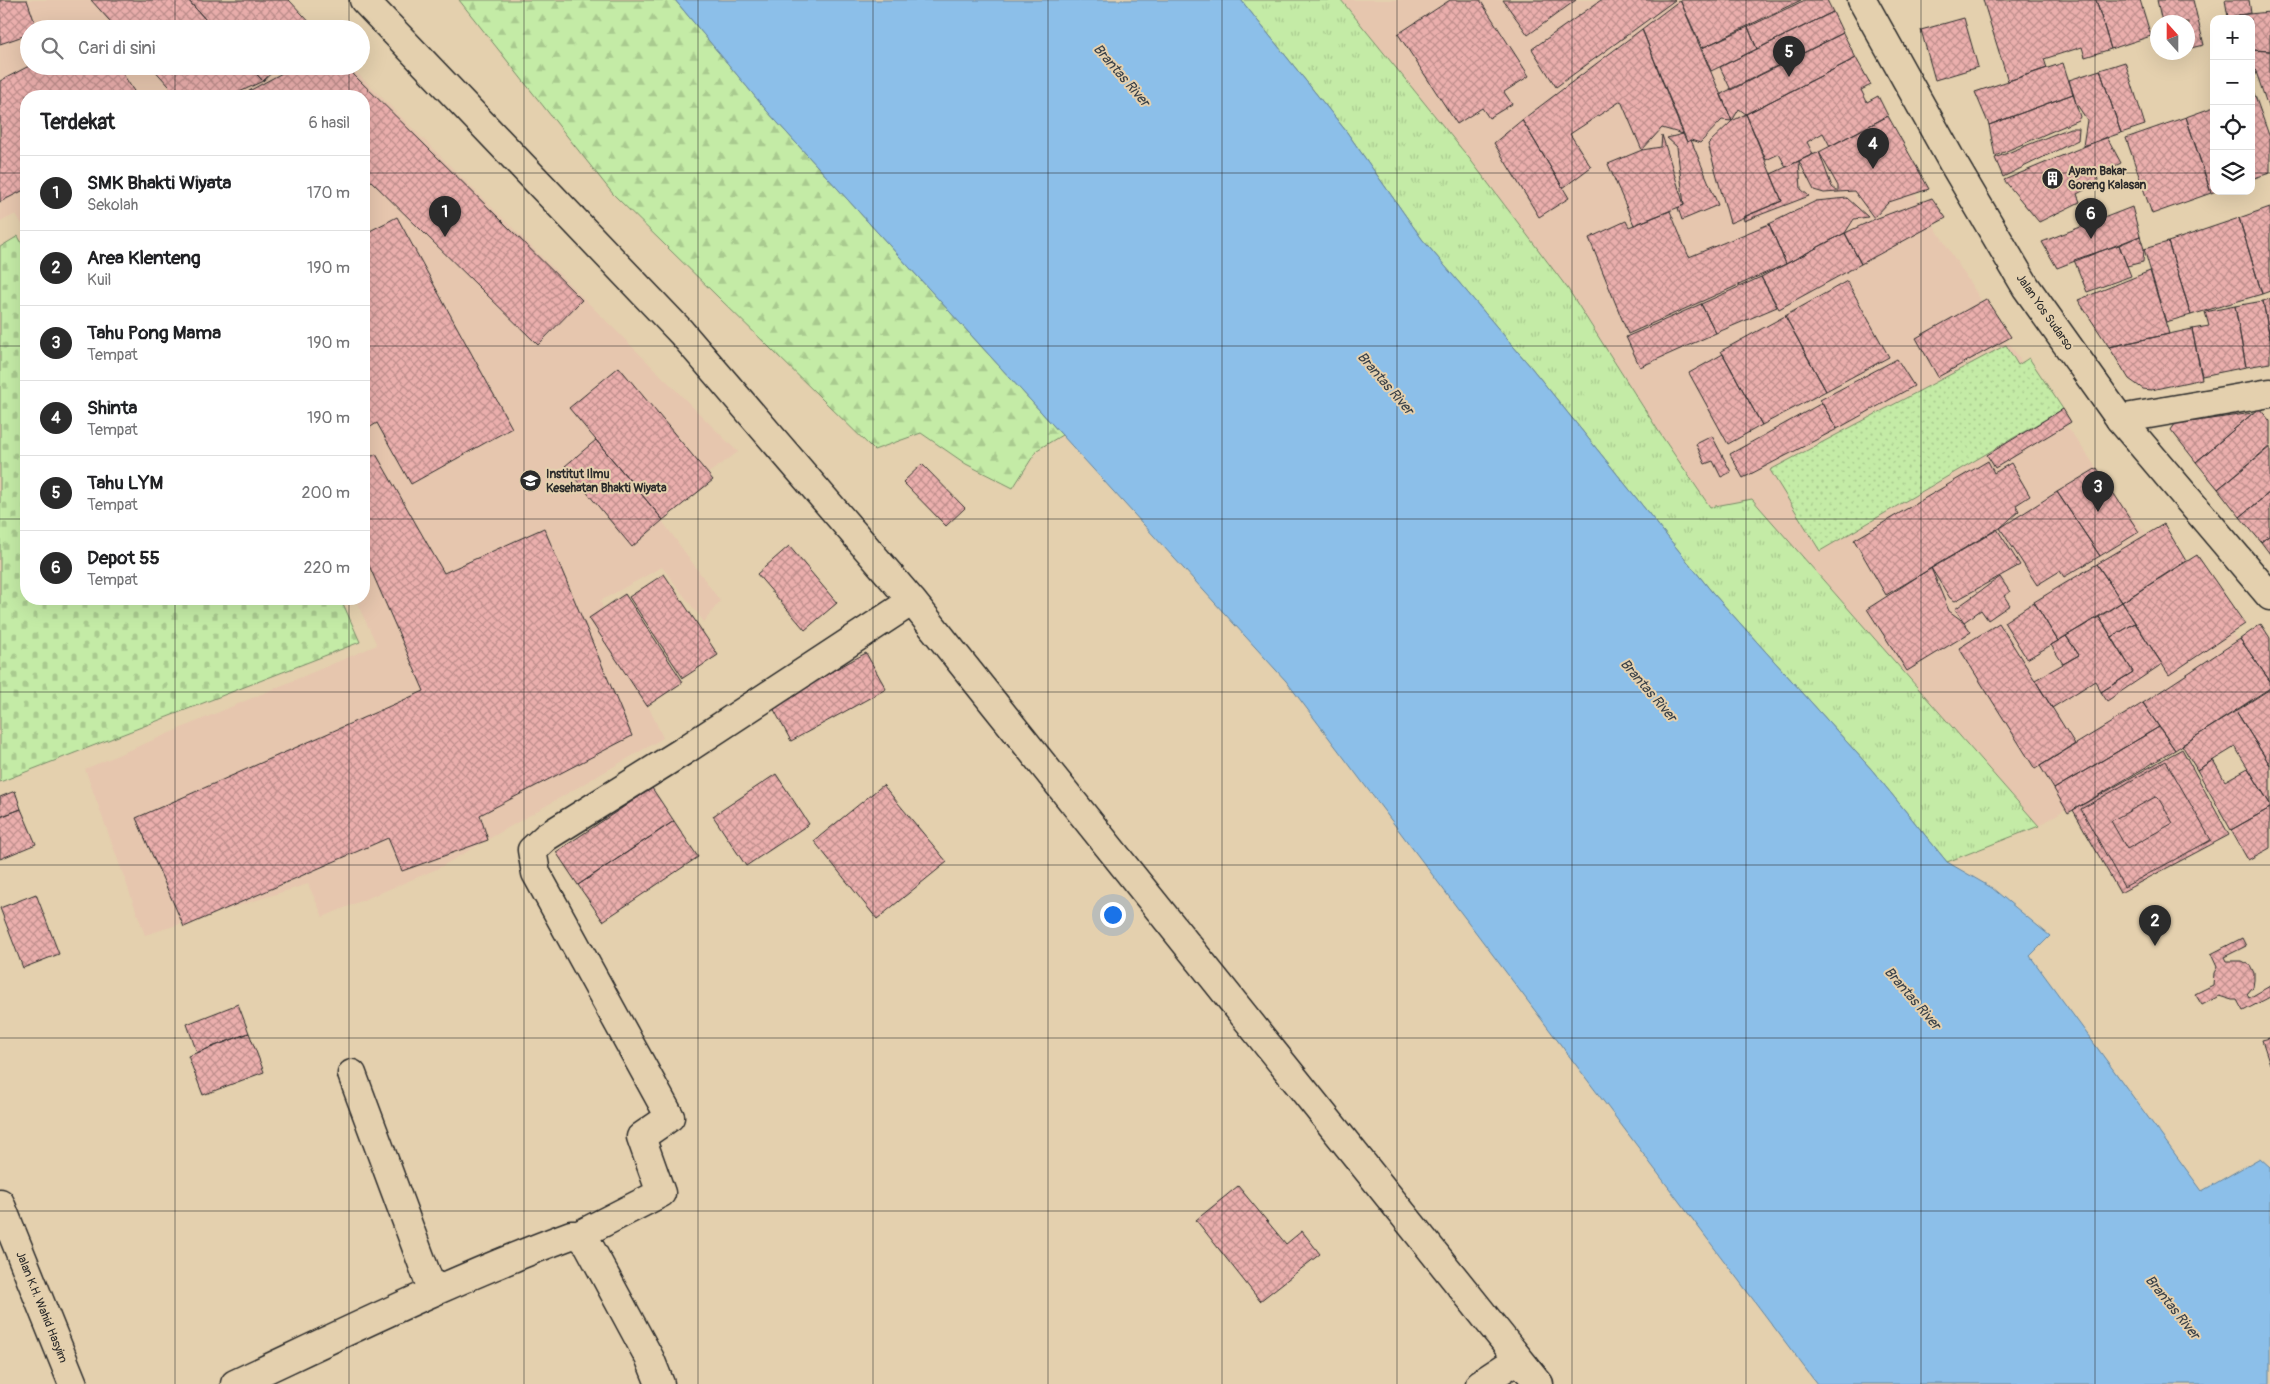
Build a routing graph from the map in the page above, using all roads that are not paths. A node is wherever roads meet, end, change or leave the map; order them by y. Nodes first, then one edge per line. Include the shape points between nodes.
1 (364, 0) edge
2 (1862, 0) edge
3 (2270, 393) edge
4 (2120, 419) junction
5 (2270, 596) edge
6 (912, 601) junction
7 (352, 1074) dead end
8 (0, 1203) edge
9 (579, 1235) junction
10 (433, 1292) junction
11 (1518, 1358) junction
12 (73, 1384) edge
13 (235, 1384) edge
14 (660, 1384) edge
15 (1480, 1384) edge
16 (1539, 1384) edge

1 - 6 street via 681,332
2 - 4 street, Jalan Yos Sudarso via 2026,287
3 - 4 street
4 - 5 street, Jalan Yos Sudarso
6 - 9 street via 546,837 532,850 536,873 670,1117 641,1137 661,1193
6 - 11 street
7 - 10 street
8 - 12 street, Jalan K.H. Wahid Hasyim
9 - 10 street via 516,1256
9 - 14 street via 588,1244 650,1359
10 - 13 street
11 - 15 street
11 - 16 street

